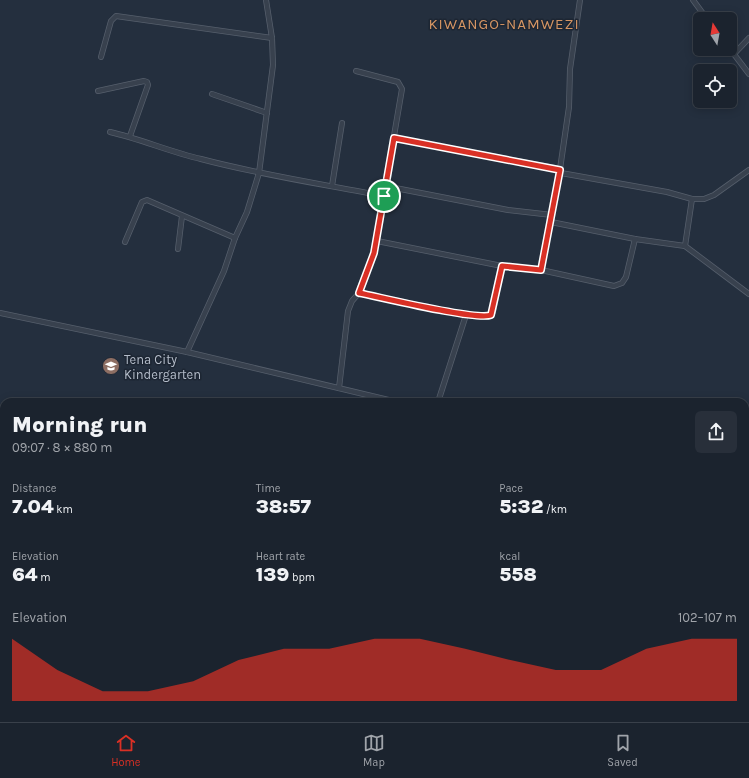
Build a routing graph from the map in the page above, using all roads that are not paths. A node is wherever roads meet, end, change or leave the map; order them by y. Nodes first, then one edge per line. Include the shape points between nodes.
1 (266, 0) edge
2 (580, 0) edge
3 (693, 0) edge
4 (702, 12) edge
5 (272, 38) junction
6 (749, 38) edge
7 (737, 51) edge
8 (736, 56) edge
9 (101, 57) dead end
10 (356, 70) dead end
11 (749, 74) edge
12 (98, 91) dead end
13 (212, 94) dead end
14 (267, 113) junction
15 (342, 123) dead end
16 (110, 132) dead end
17 (130, 136) junction
18 (394, 138) junction
19 (749, 170) edge
20 (561, 171) junction
21 (259, 173) junction
22 (332, 186) junction
23 (386, 186) junction
24 (384, 196) junction
25 (692, 199) junction
26 (552, 215) junction
27 (182, 216) junction
28 (551, 222) junction
29 (235, 238) junction
30 (635, 239) junction
31 (377, 241) junction
32 (125, 242) dead end
33 (685, 246) junction
34 (178, 249) dead end
35 (502, 266) junction
36 (541, 270) junction
37 (359, 293) junction
38 (749, 294) edge
39 (0, 313) edge
40 (466, 315) junction
41 (187, 352) junction
42 (339, 388) junction
43 (380, 398) edge
44 (439, 398) edge

1 - 5 street
2 - 20 street via 570,69 569,107
3 - 4 street
5 - 9 street via 116,16 111,21
5 - 14 street via 273,77
6 - 7 street
8 - 11 street
10 - 18 street via 398,82 402,86
12 - 17 street via 147,82
13 - 14 street
14 - 21 street
15 - 22 street
16 - 17 street
17 - 21 street via 198,159
18 - 20 street
18 - 23 street
19 - 25 street via 714,195
20 - 25 street
20 - 26 street
21 - 22 street
21 - 29 street via 247,212
22 - 24 street
23 - 24 street
23 - 26 street via 508,210
24 - 31 street
25 - 33 street
26 - 28 street
27 - 29 street
27 - 32 street via 144,200
27 - 34 street
28 - 30 street
28 - 36 street
29 - 41 street via 210,304
30 - 33 street
30 - 36 street via 626,277 618,285 610,286
31 - 35 street
31 - 37 street
33 - 38 street
35 - 36 street
35 - 40 street via 491,315
37 - 40 street
37 - 42 street via 348,311
39 - 41 street
40 - 44 street
41 - 42 street
42 - 43 street

